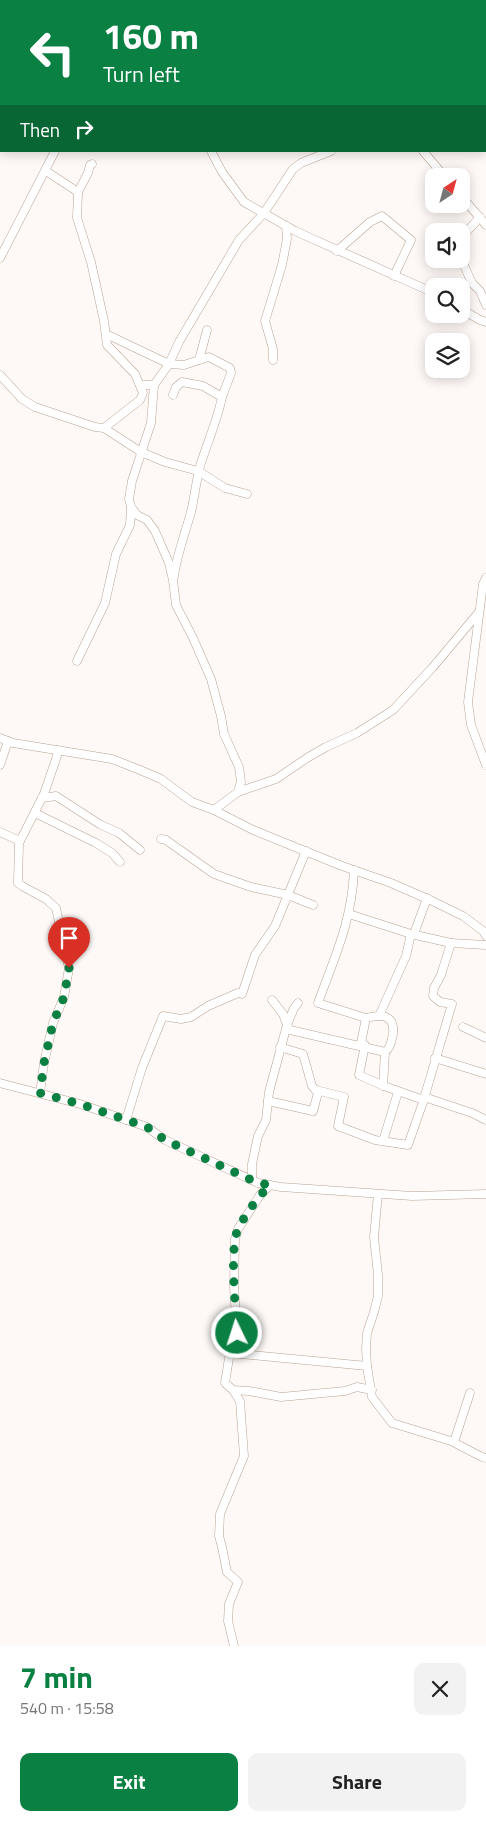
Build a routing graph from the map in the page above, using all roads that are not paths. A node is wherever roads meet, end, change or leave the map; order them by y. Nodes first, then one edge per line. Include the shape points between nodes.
1 (55, 152) edge
2 (212, 152) edge
3 (328, 152) edge
4 (424, 152) edge
5 (92, 164) dead end
6 (437, 168) edge
7 (46, 171) junction
8 (78, 192) junction
9 (470, 206) edge
10 (264, 213) junction
11 (480, 217) junction
12 (486, 225) edge
13 (286, 226) junction
14 (470, 228) edge
15 (337, 251) junction
16 (0, 258) edge
17 (465, 268) edge
18 (394, 276) junction
19 (425, 290) edge
20 (486, 305) edge
21 (470, 313) edge
22 (484, 320) edge
23 (207, 330) dead end
24 (106, 334) junction
25 (198, 360) junction
26 (273, 360) dead end
27 (169, 364) junction
28 (0, 375) edge
29 (140, 385) junction
30 (154, 385) junction
31 (174, 395) dead end
32 (222, 397) junction
33 (104, 428) junction
34 (141, 452) junction
35 (198, 471) junction
36 (247, 494) dead end
37 (131, 507) junction
38 (486, 578) edge
39 (173, 580) junction
40 (479, 612) junction
41 (77, 660) dead end
42 (4, 740) edge
43 (57, 750) junction
44 (0, 765) edge
45 (486, 766) edge
46 (238, 792) junction
47 (42, 798) junction
48 (214, 810) junction
49 (35, 813) junction
50 (0, 832) edge
51 (161, 839) dead end
52 (20, 841) junction
53 (140, 850) dead end
54 (306, 851) junction
55 (120, 862) dead end
56 (354, 870) junction
57 (289, 896) junction
58 (427, 898) junction
59 (313, 905) dead end
60 (349, 914) junction
61 (412, 934) junction
62 (486, 936) edge
63 (451, 943) junction
64 (486, 944) edge
65 (272, 1000) dead end
66 (298, 1003) dead end
67 (379, 1016) junction
68 (366, 1018) junction
69 (287, 1025) junction
70 (463, 1027) dead end
71 (486, 1038) edge
72 (280, 1047) junction
73 (364, 1047) junction
74 (384, 1052) junction
75 (435, 1058) junction
76 (486, 1074) edge
77 (0, 1082) edge
78 (383, 1086) junction
79 (316, 1090) junction
80 (398, 1092) junction
81 (40, 1093) junction
82 (423, 1100) junction
83 (268, 1101) junction
84 (126, 1120) junction
85 (486, 1120) edge
86 (383, 1141) junction
87 (252, 1180) junction
88 (270, 1185) junction
89 (378, 1194) junction
90 (486, 1194) edge
91 (230, 1353) junction
92 (367, 1366) junction
93 (233, 1390) junction
94 (372, 1390) junction
95 (470, 1393) dead end
96 (454, 1442) junction
97 (486, 1458) edge
98 (234, 1646) edge

1 - 7 street
2 - 10 street via 244,202
3 - 10 street via 293,169
4 - 6 street
5 - 8 street
7 - 8 street
7 - 16 street
8 - 24 street via 77,218 91,262
9 - 11 street
10 - 13 street
10 - 27 street via 239,240
11 - 12 street
11 - 14 street
13 - 15 street
13 - 26 street via 282,265 265,322
15 - 18 street
15 - 18 street via 370,222 382,216 411,240
17 - 20 street
18 - 19 street
21 - 22 street
23 - 25 street
24 - 27 street
24 - 29 street via 108,345 135,374
25 - 27 street via 184,365
25 - 32 street via 209,357 230,368
27 - 30 street
28 - 33 street via 34,407
29 - 30 street
29 - 33 street via 143,393 140,400
30 - 34 street via 151,424
31 - 32 street via 182,382 203,386
32 - 35 street
33 - 34 street
34 - 35 street
34 - 37 street via 132,481
35 - 36 street via 225,488
35 - 39 street
37 - 39 street via 155,531
37 - 41 street via 130,525 116,554 105,603
38 - 40 street
39 - 46 street via 176,604 210,679 222,716 224,734 239,767 241,782
40 - 45 street via 468,702 471,725
40 - 46 street via 393,710 276,779
42 - 43 street
42 - 44 street
43 - 47 street
43 - 48 street via 112,759 161,779 192,802
46 - 48 street
47 - 49 street
47 - 53 street via 56,796 119,833
48 - 54 street
49 - 52 street
49 - 55 street via 96,843
50 - 52 street
51 - 57 street via 214,874
52 - 81 street via 18,883 56,908 69,968 64,997 53,1023
54 - 56 street
54 - 57 street
56 - 58 street
56 - 60 street
57 - 59 street
57 - 84 street via 275,926 255,954 240,994 208,1006 191,1017 163,1016
58 - 61 street
58 - 62 street via 463,916
60 - 61 street
60 - 68 street via 318,1003
61 - 63 street
61 - 67 street via 406,956
63 - 64 street
63 - 75 street via 434,988 433,996 440,1002 452,1004
65 - 69 street
66 - 69 street
67 - 68 street
67 - 74 street via 394,1025 390,1048
68 - 73 street via 360,1043
69 - 72 street
69 - 73 street via 290,1030
70 - 71 street
72 - 79 street via 303,1054
72 - 83 street
73 - 74 street
73 - 78 street via 359,1075
74 - 78 street
75 - 76 street
75 - 82 street
77 - 81 street
78 - 80 street
79 - 83 street via 313,1111
79 - 86 street via 344,1097 338,1126
80 - 82 street
80 - 86 street
81 - 84 street
82 - 85 street
82 - 86 street via 408,1145
83 - 87 street via 266,1120 258,1136 252,1164
84 - 87 street via 147,1127 165,1140
87 - 88 street
88 - 89 street
88 - 91 street via 260,1195 235,1239 237,1333
89 - 90 street
89 - 92 street via 374,1237 378,1296 367,1333
91 - 92 street
91 - 93 street via 225,1383
92 - 94 street
93 - 94 street via 281,1397 357,1387
93 - 98 street via 240,1401 244,1456 220,1514 219,1536 227,1572 238,1582 229,1604 228,1621
94 - 96 street via 372,1397 392,1423
95 - 96 street
96 - 97 street

